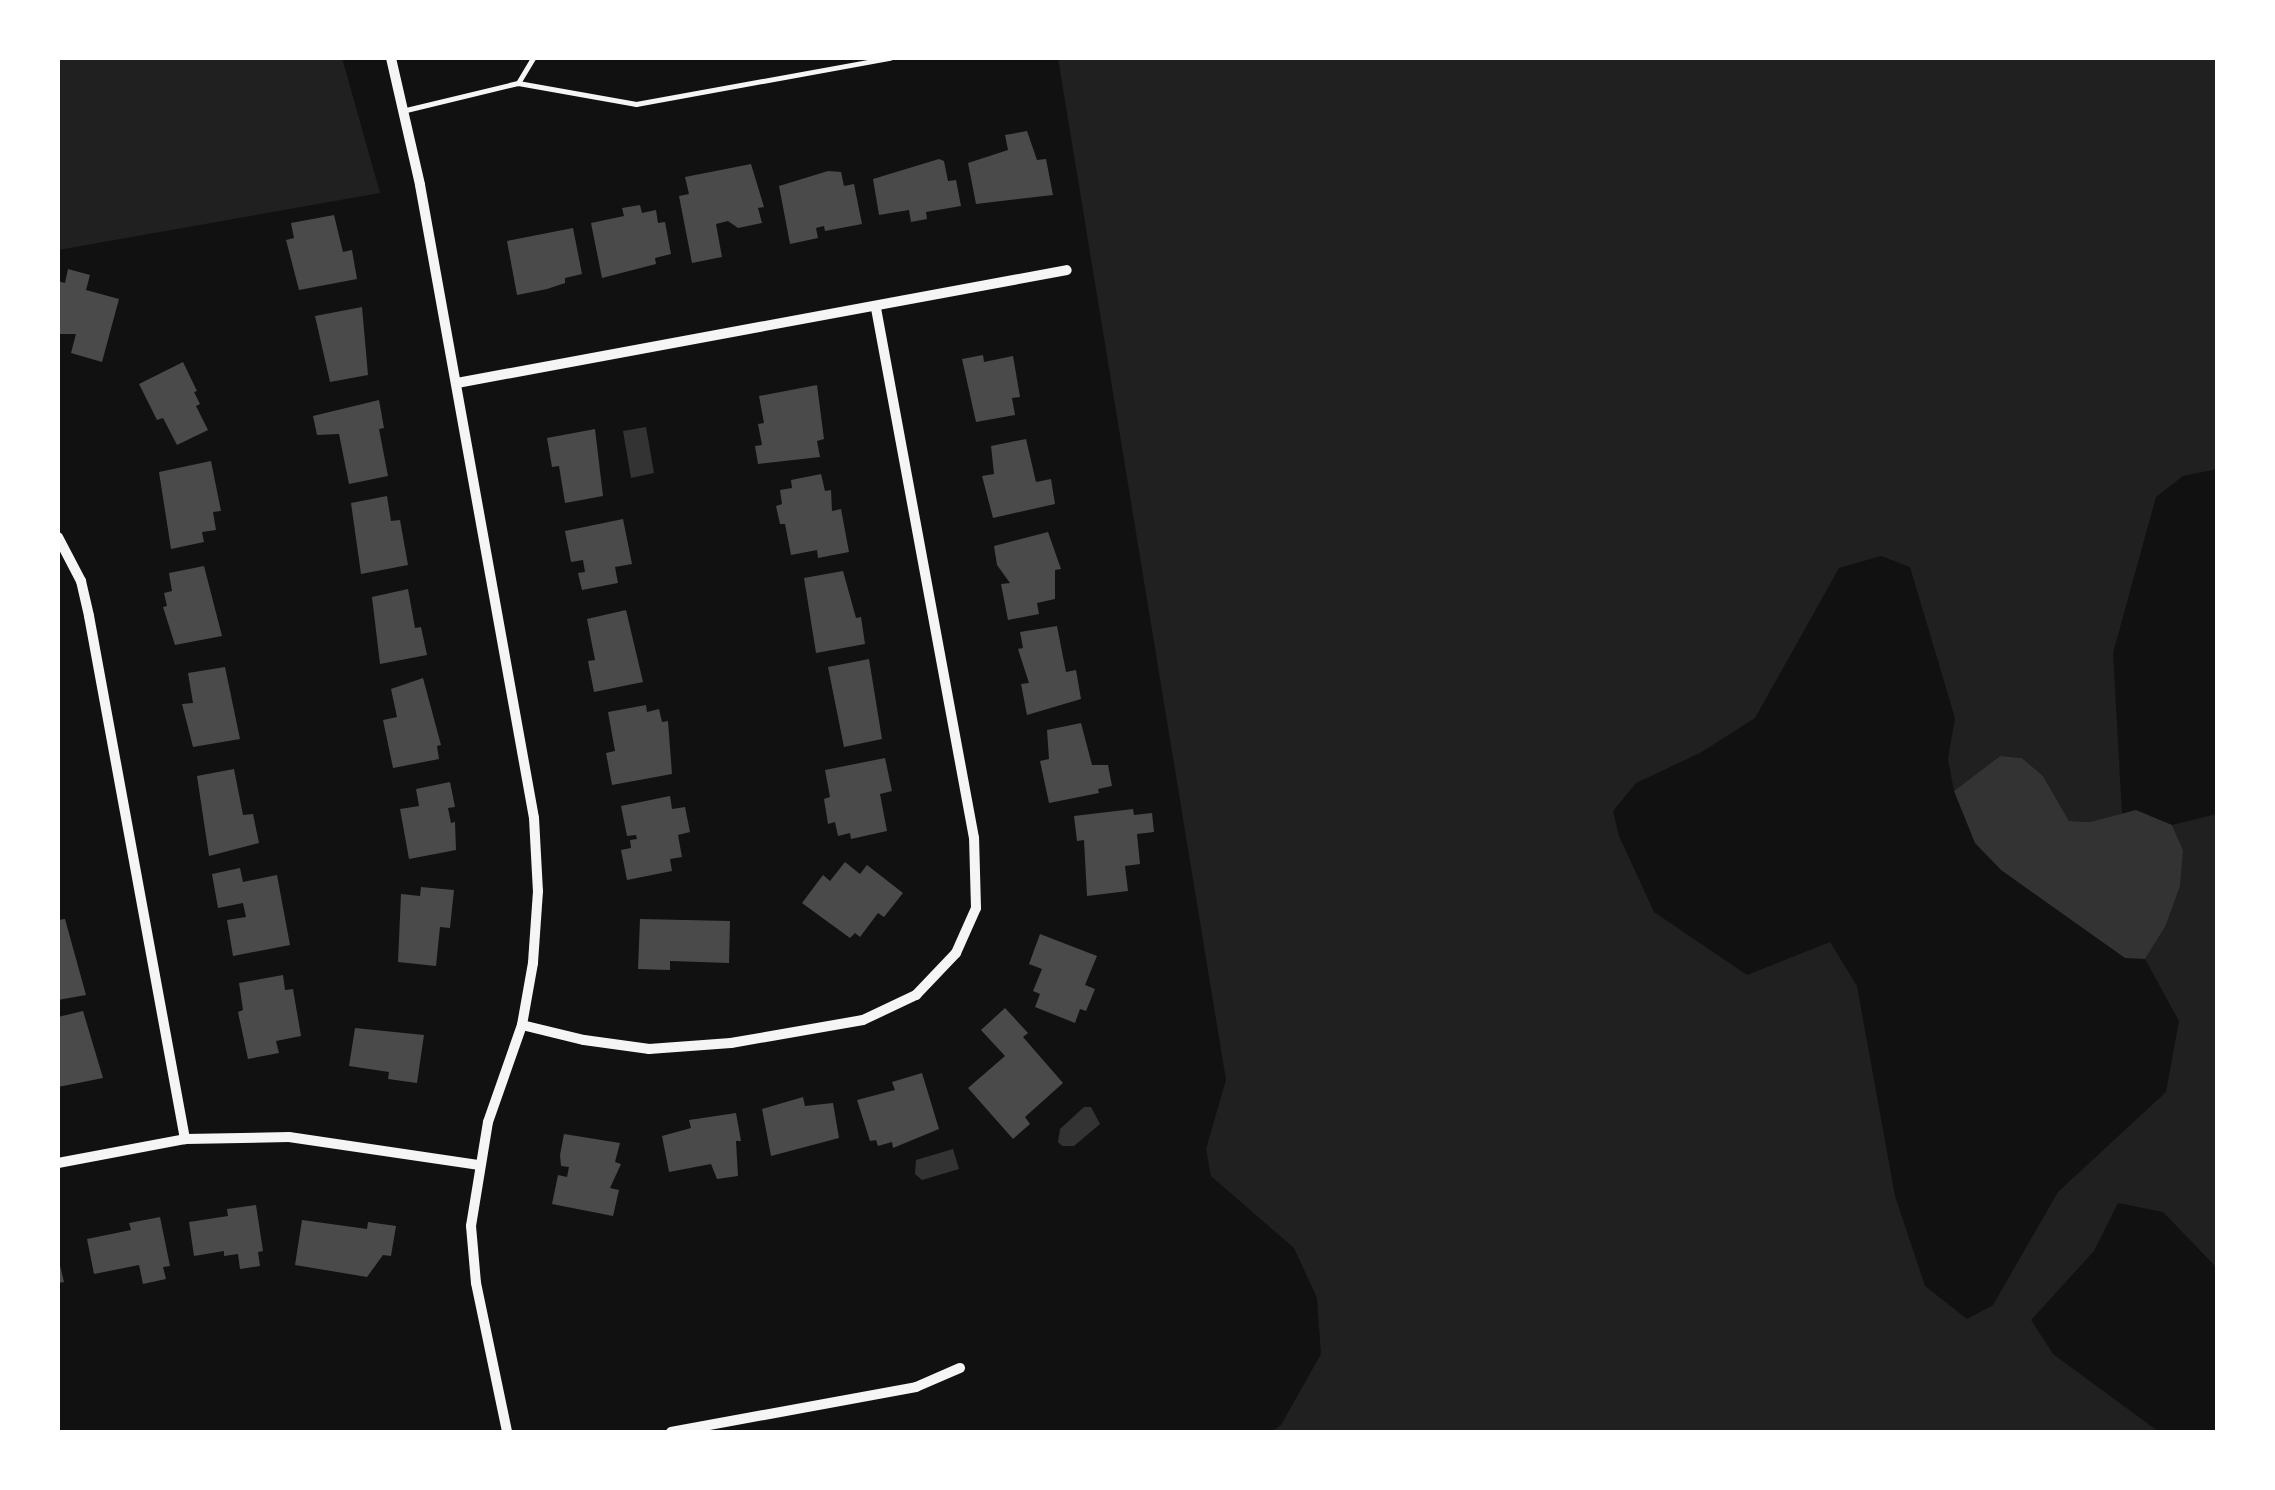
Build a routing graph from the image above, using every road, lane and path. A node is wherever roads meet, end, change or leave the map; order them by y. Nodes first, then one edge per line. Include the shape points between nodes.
1 (390, 58) edge
2 (533, 58) edge
3 (890, 58) edge
4 (518, 83) junction
5 (406, 110) junction
6 (1067, 270) dead end
7 (876, 308) junction
8 (458, 383) junction
9 (58, 537) edge
10 (522, 1025) junction
11 (185, 1139) junction
12 (58, 1162) edge
13 (478, 1165) junction
14 (960, 1368) dead end
15 (733, 1427) edge
16 (507, 1432) edge
17 (671, 1432) edge

1 - 5 street
2 - 4 lane
3 - 4 lane via 636,104
4 - 5 lane
5 - 8 street
6 - 7 street
7 - 8 street
7 - 10 street via 974,838 976,908 956,953 916,995 863,1020 731,1043 648,1049
8 - 10 street via 534,818 534,963
9 - 11 street via 81,581 89,616
10 - 13 street
11 - 12 street
11 - 13 street via 289,1137
13 - 16 street via 471,1226 476,1283
14 - 15 street via 916,1387
15 - 17 street

